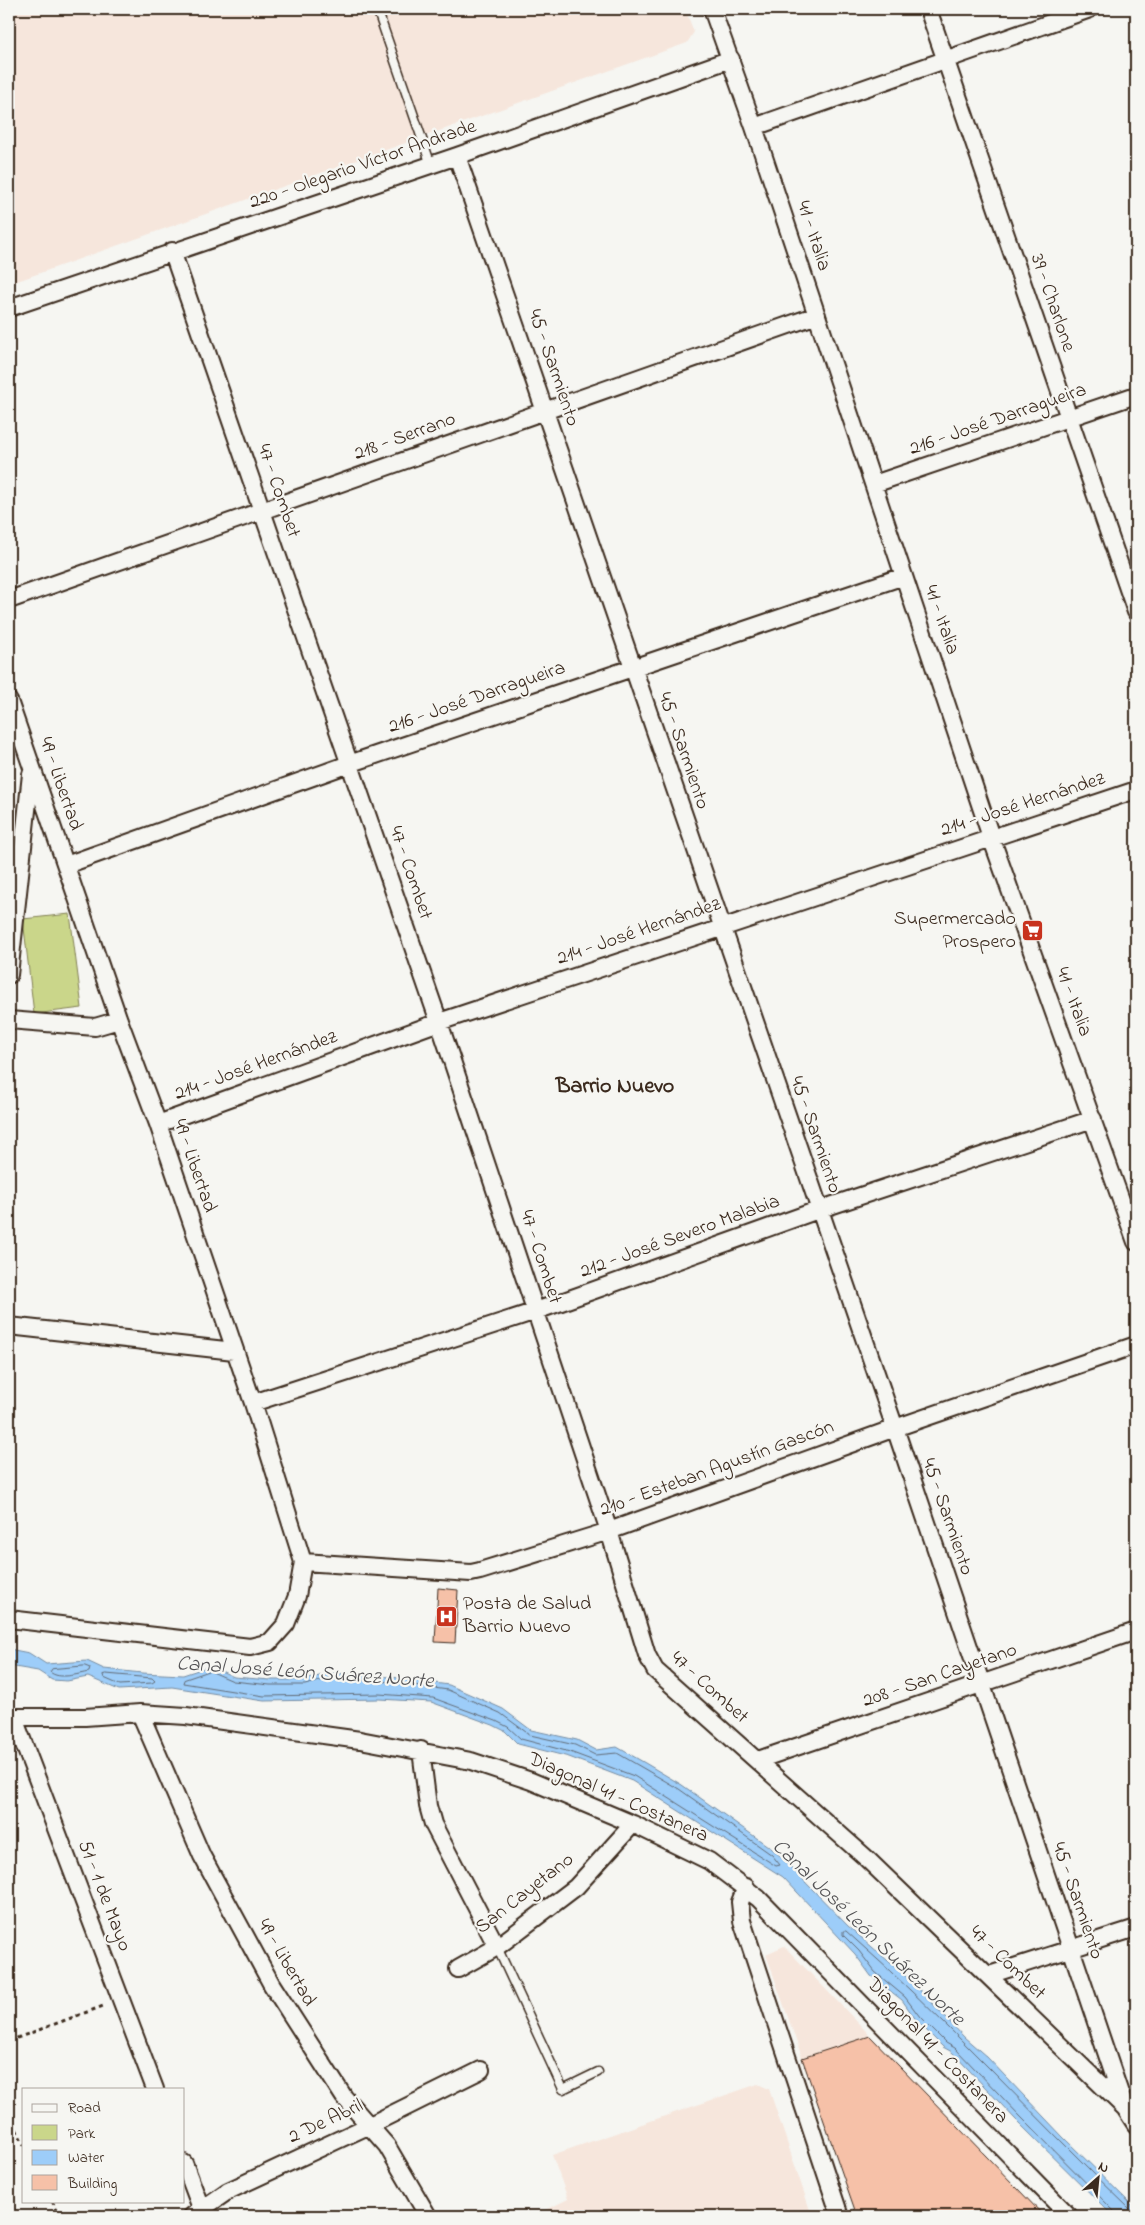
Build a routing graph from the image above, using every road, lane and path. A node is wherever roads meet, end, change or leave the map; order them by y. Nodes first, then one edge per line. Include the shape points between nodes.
1 (377, 9) edge
2 (712, 9) edge
3 (928, 9) edge
4 (1090, 9) edge
5 (945, 58) junction
6 (731, 59) junction
7 (754, 127) junction
8 (457, 156) junction
9 (431, 165) junction
10 (172, 251) junction
11 (9, 308) edge
12 (816, 315) junction
13 (1136, 395) edge
14 (545, 410) junction
15 (1069, 418) junction
16 (874, 484) junction
17 (263, 511) junction
18 (904, 576) junction
19 (9, 600) edge
20 (1136, 612) edge
21 (632, 669) junction
22 (9, 701) edge
23 (349, 764) junction
24 (31, 769) junction
25 (1136, 790) edge
26 (991, 837) junction
27 (66, 865) junction
28 (722, 927) junction
29 (9, 975) edge
30 (9, 1020) edge
31 (119, 1020) junction
32 (439, 1022) junction
33 (1093, 1119) junction
34 (158, 1124) junction
35 (1130, 1202) edge
36 (818, 1210) junction
37 (1136, 1242) edge
38 (536, 1311) junction
39 (9, 1326) edge
40 (1136, 1345) edge
41 (234, 1352) junction
42 (252, 1403) junction
43 (894, 1428) junction
44 (609, 1530) junction
45 (303, 1562) junction
46 (9, 1619) edge
47 (1136, 1632) edge
48 (982, 1684) junction
49 (140, 1713) junction
50 (12, 1718) edge
51 (421, 1750) junction
52 (758, 1760) junction
53 (633, 1824) junction
54 (746, 1887) junction
55 (1136, 1928) edge
56 (497, 1947) junction
57 (1070, 1949) junction
58 (458, 1969) dead end
59 (989, 1975) junction
60 (121, 2000) junction
61 (9, 2041) edge
62 (480, 2070) dead end
63 (598, 2072) dead end
64 (155, 2088) edge
65 (1125, 2108) junction
66 (9, 2115) edge
67 (370, 2125) junction
68 (1131, 2130) edge
69 (22, 2141) edge
70 (1136, 2149) edge
71 (185, 2166) edge
72 (53, 2202) edge
73 (199, 2214) edge
74 (60, 2216) edge
75 (428, 2216) edge
76 (840, 2216) edge
77 (1069, 2216) edge

1 - 9 lane
2 - 6 street, 41 - Italia
3 - 5 street, 39 - Charlone
4 - 5 street
5 - 7 street
5 - 15 street, 39 - Charlone
6 - 7 street, 41 - Italia
6 - 8 street, 220 - Olegario Víctor Andrade
7 - 12 street, 41 - Italia
8 - 9 street, 220 - Olegario Víctor Andrade
8 - 14 street, 45 - Sarmiento
9 - 10 street, 220 - Olegario Víctor Andrade
10 - 11 street, 220 - Olegario Víctor Andrade
10 - 17 street, 47 - Combet
12 - 14 street, 218 - Serrano
12 - 16 street, 41 - Italia
13 - 15 street, 216 - José Darragueira
14 - 17 street, 218 - Serrano
14 - 21 street, 45 - Sarmiento
15 - 16 street, 216 - José Darragueira
15 - 20 street, 39 - Charlone
16 - 18 street, 41 - Italia
17 - 19 street, 218 - Serrano
17 - 23 street, 47 - Combet
18 - 21 street, 216 - José Darragueira
18 - 26 street, 41 - Italia
21 - 23 street, 216 - José Darragueira
21 - 28 street, 45 - Sarmiento
22 - 24 street, 49 - Libertad
23 - 27 street, 216 - José Darragueira
23 - 32 street, 47 - Combet
24 - 27 street, 49 - Libertad
24 - 29 street
25 - 26 street, 214 - José Hernández
26 - 28 street, 214 - José Hernández
26 - 33 street, 41 - Italia
27 - 31 street, 49 - Libertad
28 - 32 street, 214 - José Hernández
28 - 36 street, 45 - Sarmiento
30 - 31 street via 95,1027
31 - 34 street, 49 - Libertad
32 - 34 street, 214 - José Hernández
32 - 38 street, 47 - Combet
33 - 35 street, 41 - Italia
33 - 36 street, 212 - José Severo Malabia
34 - 41 street, 49 - Libertad
35 - 37 street, 41 - Italia
36 - 38 street, 212 - José Severo Malabia
36 - 43 street, 45 - Sarmiento
38 - 42 street, 212 - José Severo Malabia
38 - 44 street, 47 - Combet
39 - 41 street
40 - 43 street, 210 - Esteban Agustín Gascón
41 - 42 street, 49 - Libertad
42 - 45 street, 49 - Libertad
43 - 44 street, 210 - Esteban Agustín Gascón
43 - 48 street, 45 - Sarmiento
44 - 45 street, 210 - Esteban Agustín Gascón via 471,1573
44 - 52 street, 47 - Combet via 647,1655 655,1670
45 - 46 street via 297,1596 286,1624 270,1642 250,1647
47 - 48 street, 208 - San Cayetano
48 - 52 street, 208 - San Cayetano
48 - 57 street, 45 - Sarmiento
49 - 50 street, Diagonal 41 - Costanera via 85,1718
49 - 51 street, Diagonal 41 - Costanera via 186,1716
49 - 67 street, 49 - Libertad via 202,1856 272,1984 344,2097
50 - 60 street, 51 - 1 de Mayo
51 - 53 street, Diagonal 41 - Costanera via 470,1761 530,1781
51 - 56 street via 433,1824
52 - 59 street, 47 - Combet
53 - 54 street, Diagonal 41 - Costanera via 709,1861
53 - 56 street, San Cayetano via 576,1887
54 - 76 street via 740,1902 742,1921
54 - 77 street, Diagonal 41 - Costanera
55 - 57 street
56 - 58 street, San Cayetano
56 - 63 lane via 563,2089
57 - 59 street
57 - 65 street, 45 - Sarmiento
59 - 65 street, 47 - Combet
60 - 61 path
60 - 64 street, 51 - 1 de Mayo
62 - 67 street, 2 De Abril
65 - 68 street, 45 - Sarmiento
66 - 69 path
67 - 73 street, 2 De Abril via 228,2191
67 - 75 street, 49 - Libertad via 387,2146
68 - 70 path
71 - 73 street
72 - 74 path

